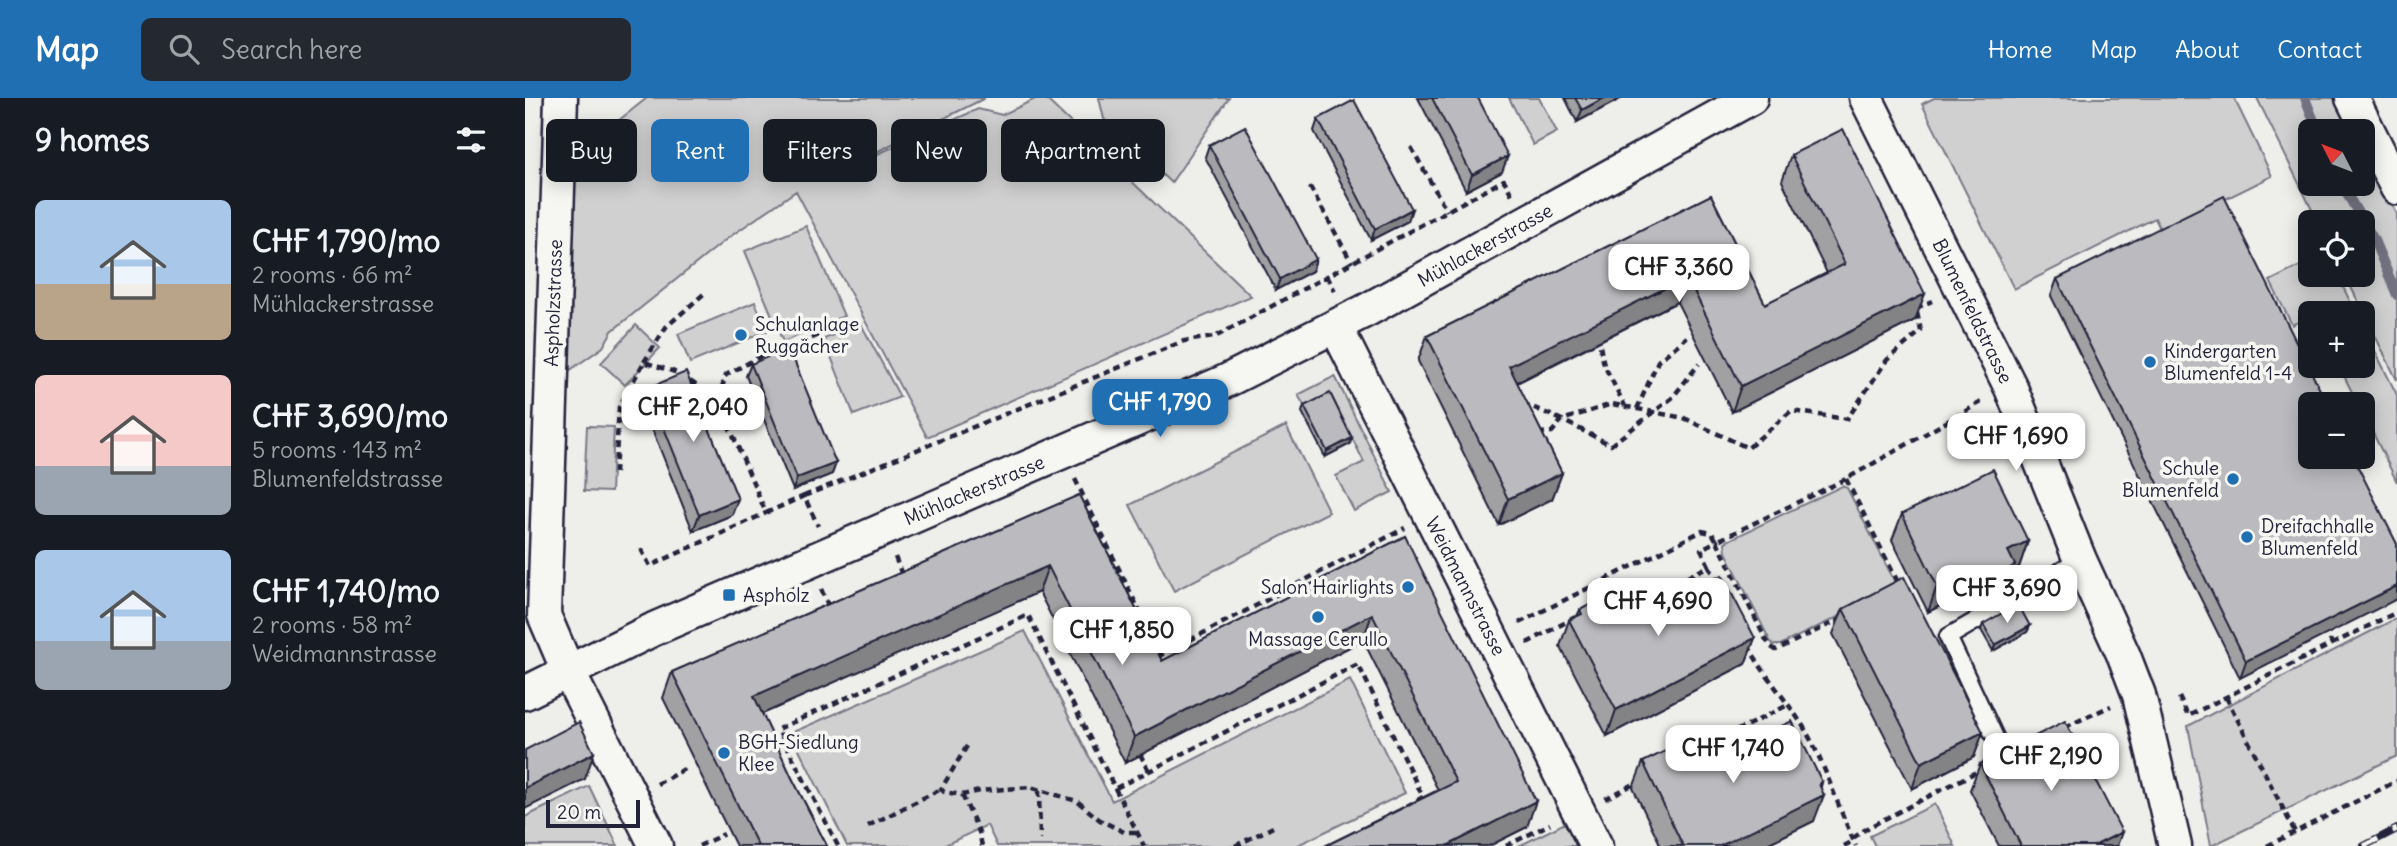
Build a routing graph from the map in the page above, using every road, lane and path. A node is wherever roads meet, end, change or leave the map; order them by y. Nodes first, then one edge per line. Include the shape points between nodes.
1 (561, 98) edge
2 (1751, 98) edge
3 (1866, 98) edge
4 (2352, 98) edge
5 (1720, 105) edge
6 (1411, 147) dead end
7 (1310, 187) dead end
8 (2397, 188) edge
9 (1514, 198) dead end
10 (1447, 211) junction
11 (1352, 263) junction
12 (1327, 276) junction
13 (1961, 288) junction
14 (707, 291) dead end
15 (1337, 311) junction
16 (839, 326) dead end
17 (1687, 337) dead end
18 (1600, 345) edge
19 (644, 362) junction
20 (1699, 365) dead end
21 (2011, 388) junction
22 (1512, 398) edge
23 (718, 400) junction
24 (1625, 407) junction
25 (1637, 409) junction
26 (1654, 412) junction
27 (1562, 420) junction
28 (1534, 433) edge
29 (615, 473) dead end
30 (1075, 479) dead end
31 (1846, 480) junction
32 (804, 496) junction
33 (766, 513) junction
34 (1430, 515) junction
35 (818, 526) dead end
36 (1717, 541) junction
37 (641, 549) dead end
38 (895, 557) dead end
39 (2080, 560) junction
40 (1709, 566) junction
41 (907, 585) edge
42 (821, 589) dead end
43 (1720, 589) edge
44 (1902, 589) edge
45 (1259, 604) junction
46 (1625, 609) edge
47 (2397, 612) edge
48 (1582, 613) edge
49 (1264, 614) edge
50 (1852, 614) edge
51 (833, 617) edge
52 (1216, 627) junction
53 (1743, 634) edge
54 (2328, 635) edge
55 (1221, 636) edge
56 (2332, 644) junction
57 (1496, 647) junction
58 (1161, 655) junction
59 (1158, 666) edge
60 (568, 671) junction
61 (525, 693) edge
62 (2179, 698) dead end
63 (2226, 698) junction
64 (1788, 705) junction
65 (2100, 710) dead end
66 (2064, 728) edge
67 (967, 746) dead end
68 (1703, 747) edge
69 (1140, 754) edge
70 (2004, 757) joint
71 (1149, 771) junction
72 (1647, 777) edge
73 (2397, 781) edge
74 (1117, 788) junction
75 (941, 789) junction
76 (1039, 790) junction
77 (962, 794) junction
78 (1399, 810) edge
79 (1545, 812) dead end
80 (1580, 813) junction
81 (868, 826) dead end
82 (1273, 827) dead end
83 (1137, 832) junction
84 (2295, 832) junction
85 (724, 834) dead end
86 (1040, 839) dead end
87 (1854, 842) edge
88 (981, 844) edge
89 (656, 846) edge
90 (699, 846) edge
91 (838, 846) edge
92 (973, 846) edge
93 (1145, 846) edge
94 (1235, 846) edge
95 (1506, 846) edge
96 (1596, 846) edge
97 (1844, 846) edge
98 (2175, 846) edge
99 (2267, 846) edge

1 - 60 street, Aspholzstrasse via 544,615
2 - 5 street, Mühlackerstrasse
3 - 13 street, Blumenfeldstrasse
4 - 8 street
5 - 15 street, Mühlackerstrasse
6 - 10 path
7 - 11 path
9 - 10 path via 1504,180
10 - 11 path
11 - 12 path
12 - 15 path
12 - 32 path via 1215,337 1184,341
13 - 21 street, Blumenfeldstrasse
13 - 26 path via 1916,308 1921,331 1887,360 1847,419 1791,411 1748,448 1684,418
14 - 19 path via 666,327
15 - 34 street, Weidmannstrasse
15 - 60 street, Mühlackerstrasse via 1224,382 717,601
16 - 23 path via 763,355 726,375
17 - 25 path via 1658,361
18 - 24 path via 1604,366
19 - 23 path via 678,373
19 - 29 path via 619,407
20 - 26 path
21 - 31 path via 1960,412
21 - 39 street, Blumenfeldstrasse
22 - 27 path
23 - 33 path
24 - 25 path
24 - 27 path via 1612,404
25 - 26 path
26 - 27 path via 1611,445
27 - 28 path via 1552,432
30 - 58 path
31 - 36 path
31 - 44 path
32 - 33 path
32 - 35 path
33 - 37 path via 650,566
34 - 45 path
34 - 57 street, Weidmannstrasse
36 - 40 path via 1701,549
36 - 50 path via 1776,650
36 - 57 path via 1712,533 1702,531
38 - 41 path
39 - 70 lane via 1948,637
39 - 98 street, Blumenfeldstrasse via 2139,695
40 - 43 path
40 - 46 path
42 - 51 path
45 - 49 path
45 - 52 path
47 - 56 path
48 - 57 path
52 - 55 path
52 - 58 path
53 - 64 path via 1760,668
54 - 56 path
56 - 63 path
57 - 80 street, Weidmannstrasse
58 - 59 path
60 - 61 street, Mühlackerstrasse
60 - 89 street, Aspholzstrasse
62 - 63 path via 2188,716
63 - 84 path
64 - 68 path
64 - 87 path via 1804,728
65 - 66 path
67 - 75 path
69 - 71 path
70 - 87 path via 1869,827
71 - 74 path
71 - 78 path via 1358,664 1423,797
72 - 80 path
73 - 84 path
74 - 83 path
74 - 91 path via 1028,615 778,729
75 - 77 path
75 - 81 path
76 - 77 path
76 - 83 path via 1077,801 1124,832
76 - 86 path
77 - 88 path
79 - 95 path via 1551,823
80 - 96 street, Weidmannstrasse
82 - 94 path
83 - 93 path
84 - 99 path
85 - 90 path
87 - 97 path
88 - 92 path

